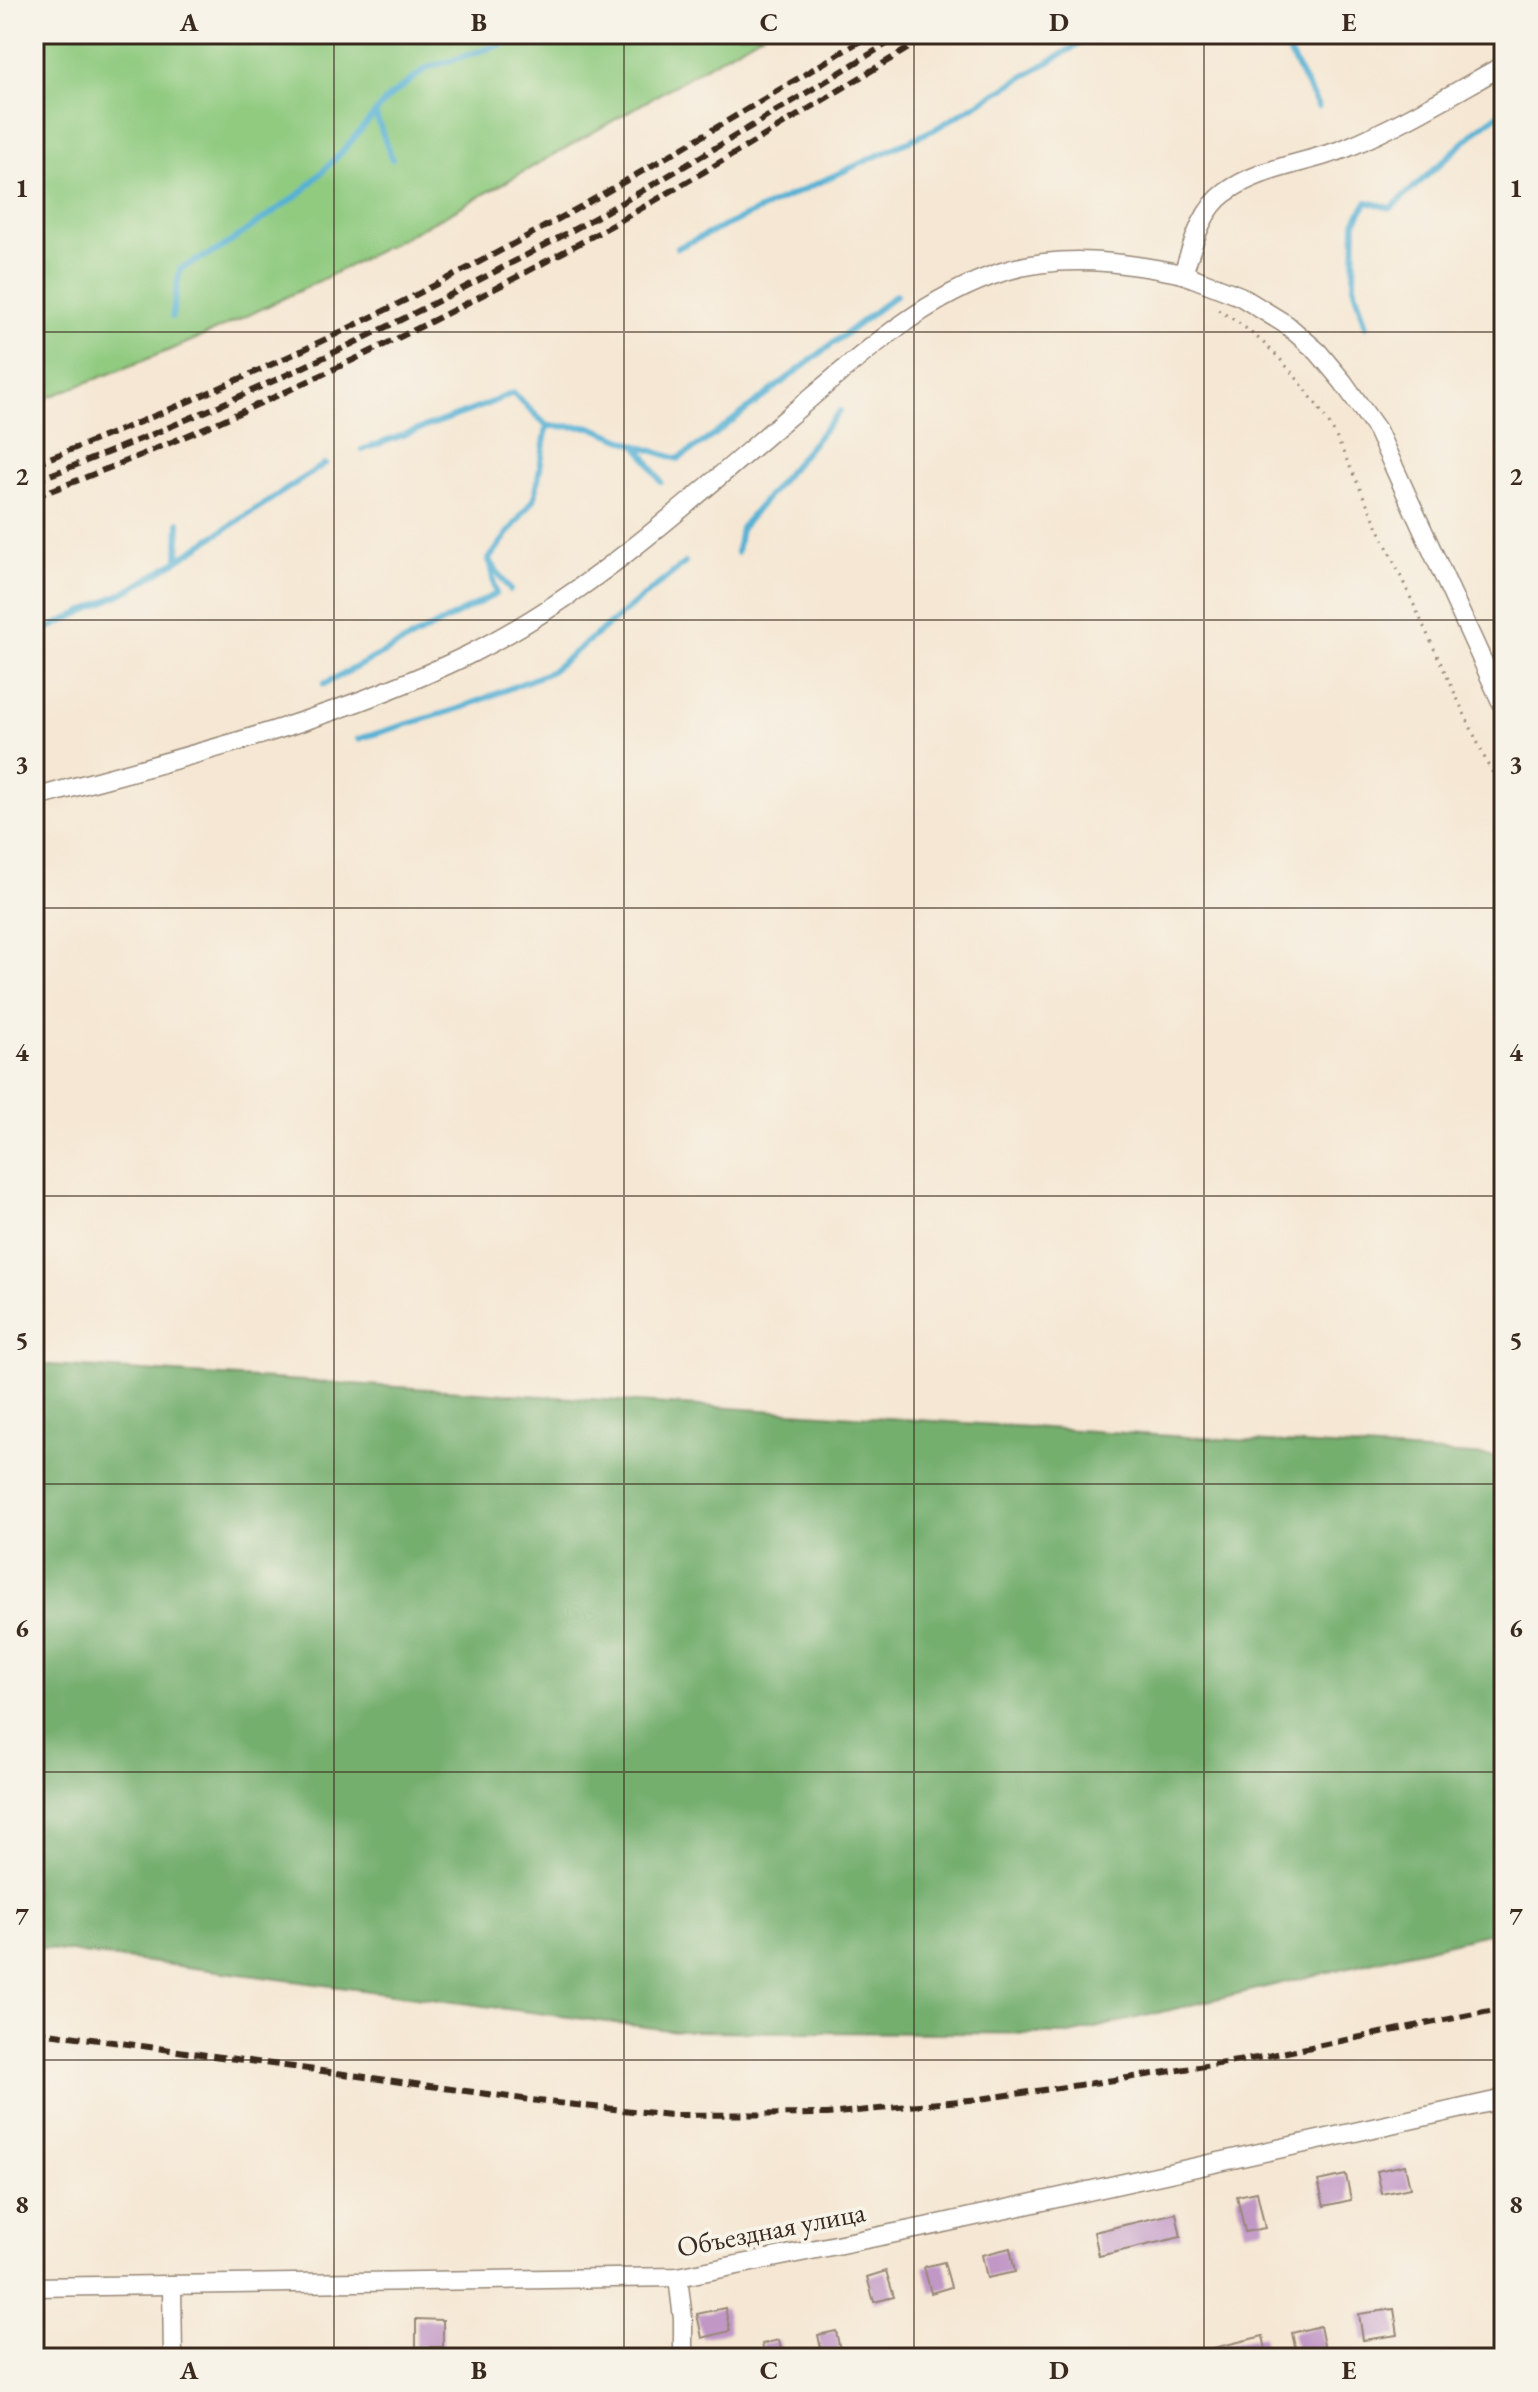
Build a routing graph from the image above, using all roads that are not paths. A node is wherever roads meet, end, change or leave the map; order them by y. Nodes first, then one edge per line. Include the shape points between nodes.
1 (1504, 65) edge
2 (1183, 274) junction
3 (1504, 708) edge
4 (34, 798) edge
5 (1504, 2099) edge
6 (678, 2277) junction
7 (172, 2286) junction
8 (34, 2287) edge
9 (173, 2358) edge
10 (683, 2358) edge

1 - 2 street via 1386,131 1253,177 1222,194 1201,223
2 - 3 street via 1240,296 1287,325 1343,382 1377,430
2 - 4 street via 1089,260 1059,262 1003,272 958,290 892,331 605,570 467,655 283,728
5 - 6 street, Объездная улица
6 - 7 street, Объездная улица
6 - 10 street
7 - 8 street, Объездная улица
7 - 9 street

